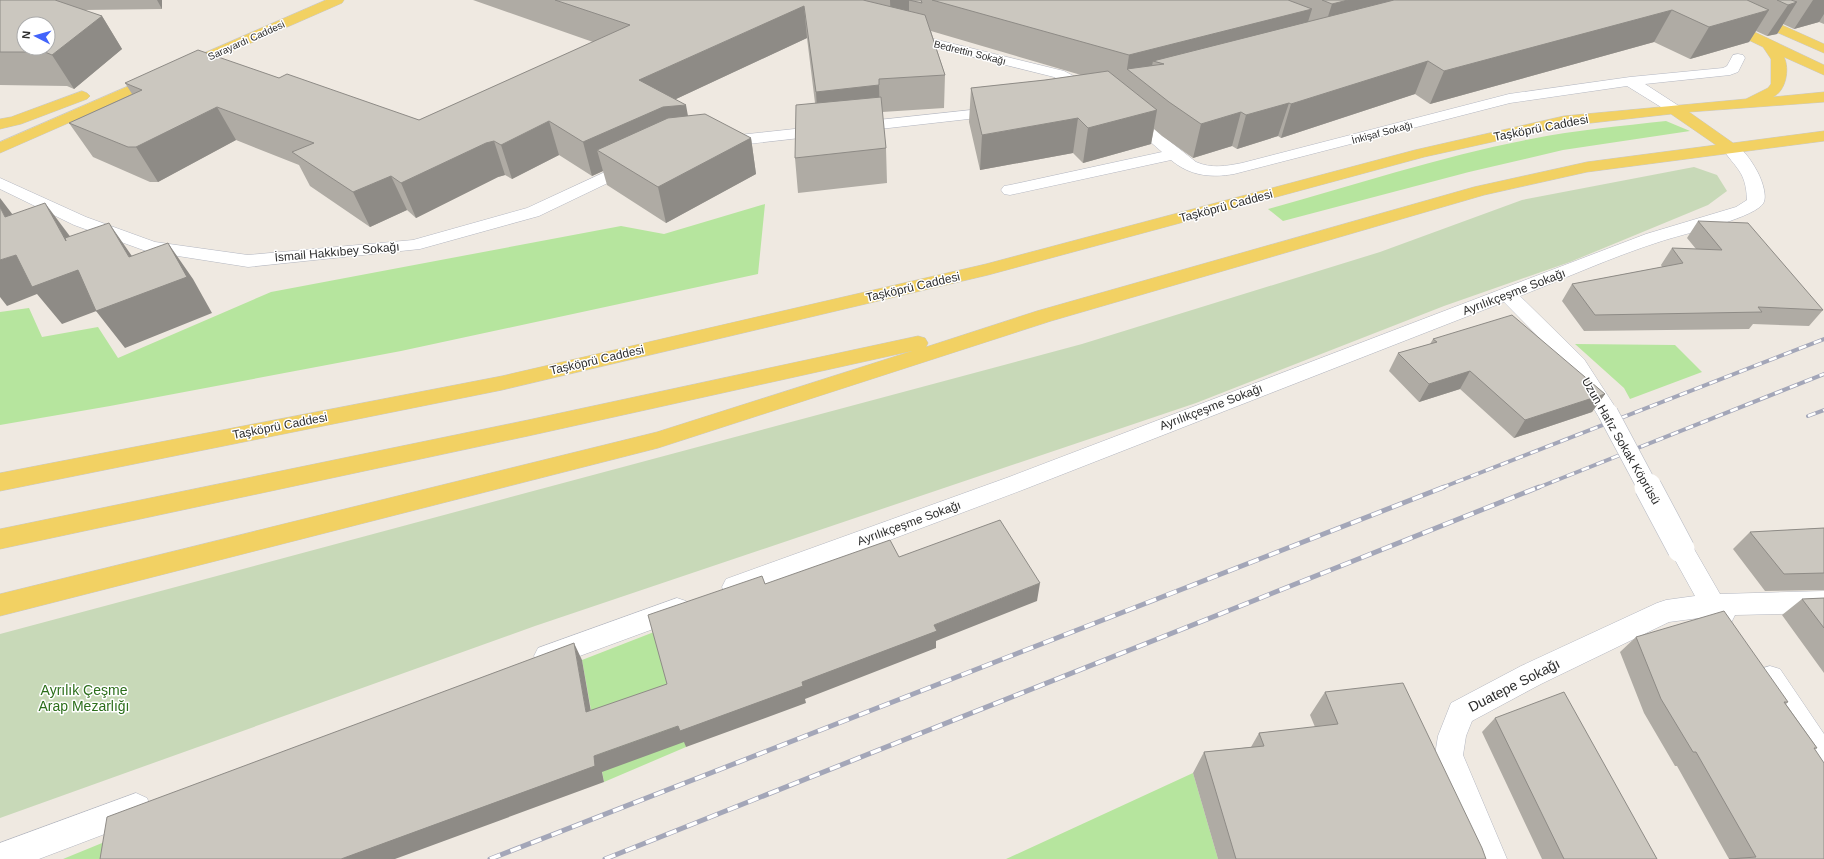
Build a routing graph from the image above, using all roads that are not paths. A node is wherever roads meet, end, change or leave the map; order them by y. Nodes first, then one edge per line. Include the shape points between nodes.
1 (305, 0) edge
2 (337, 0) edge
3 (1677, 0) edge
4 (1715, 0) edge
5 (912, 22) edge
6 (210, 41) dead end
7 (1768, 44) junction
8 (1824, 49) edge
9 (1738, 58) edge
10 (1824, 71) edge
11 (1630, 81) junction
12 (92, 91) dead end
13 (1824, 97) edge
14 (1085, 101) edge
15 (1112, 102) junction
16 (1745, 103) junction
17 (1674, 109) junction
18 (1010, 111) edge
19 (0, 124) edge
20 (1824, 136) edge
21 (709, 143) edge
22 (0, 148) edge
23 (1730, 148) junction
24 (1175, 154) junction
25 (648, 157) edge
26 (0, 183) edge
27 (1010, 190) dead end
28 (1507, 294) junction
29 (1044, 316) junction
30 (0, 482) edge
31 (0, 539) edge
32 (1824, 602) edge
33 (0, 605) edge
34 (1713, 605) junction
35 (1739, 635) edge
36 (1758, 661) edge
37 (523, 665) edge
38 (1824, 758) edge
39 (157, 800) edge
40 (0, 858) edge
41 (1492, 859) edge

1 - 6 main road, Sarayardı Caddesi
2 - 22 main road, Sarayardı Caddesi
3 - 7 main road
4 - 8 main road
5 - 15 street, Bedrettin Sokağı via 892,33 1059,74
7 - 10 main road
7 - 16 main road via 1778,59 1778,84 1773,91
9 - 11 street, İnkişaf Sokağı via 1733,69 1725,72
11 - 17 street
11 - 24 street, İnkişaf Sokağı via 1510,99 1243,168 1204,172 1191,167
12 - 19 main road via 15,121
13 - 16 main road, Taşköprü Caddesi
14 - 15 street
15 - 24 street, İnkişaf Sokağı
16 - 17 main road, Taşköprü Caddesi
17 - 23 main road
17 - 30 main road, Taşköprü Caddesi via 1564,121 1421,153 988,269 502,382
18 - 21 street
20 - 23 main road
23 - 28 street, Ayrılıkçeşme Sokağı via 1743,161 1756,190 1756,202 1742,210 1652,238
23 - 29 main road via 1587,167 1480,191
24 - 27 street
25 - 26 street, İsmail Hakkıbey Sokağı via 532,212 414,245 248,261 152,247 80,221
28 - 34 street, Uzun Hafız Sokak Köprüsü, bridge via 1577,364 1608,414
28 - 37 street, Ayrılıkçeşme Sokağı via 1017,483
29 - 31 main road
29 - 33 main road via 658,440
32 - 34 street, Duatepe Sokağı
34 - 35 street, Uzun Hafız Sokak Köprüsü
34 - 41 street, Duatepe Sokağı via 1666,611 1531,675 1461,712 1452,736 1449,755
36 - 38 street
39 - 40 street

